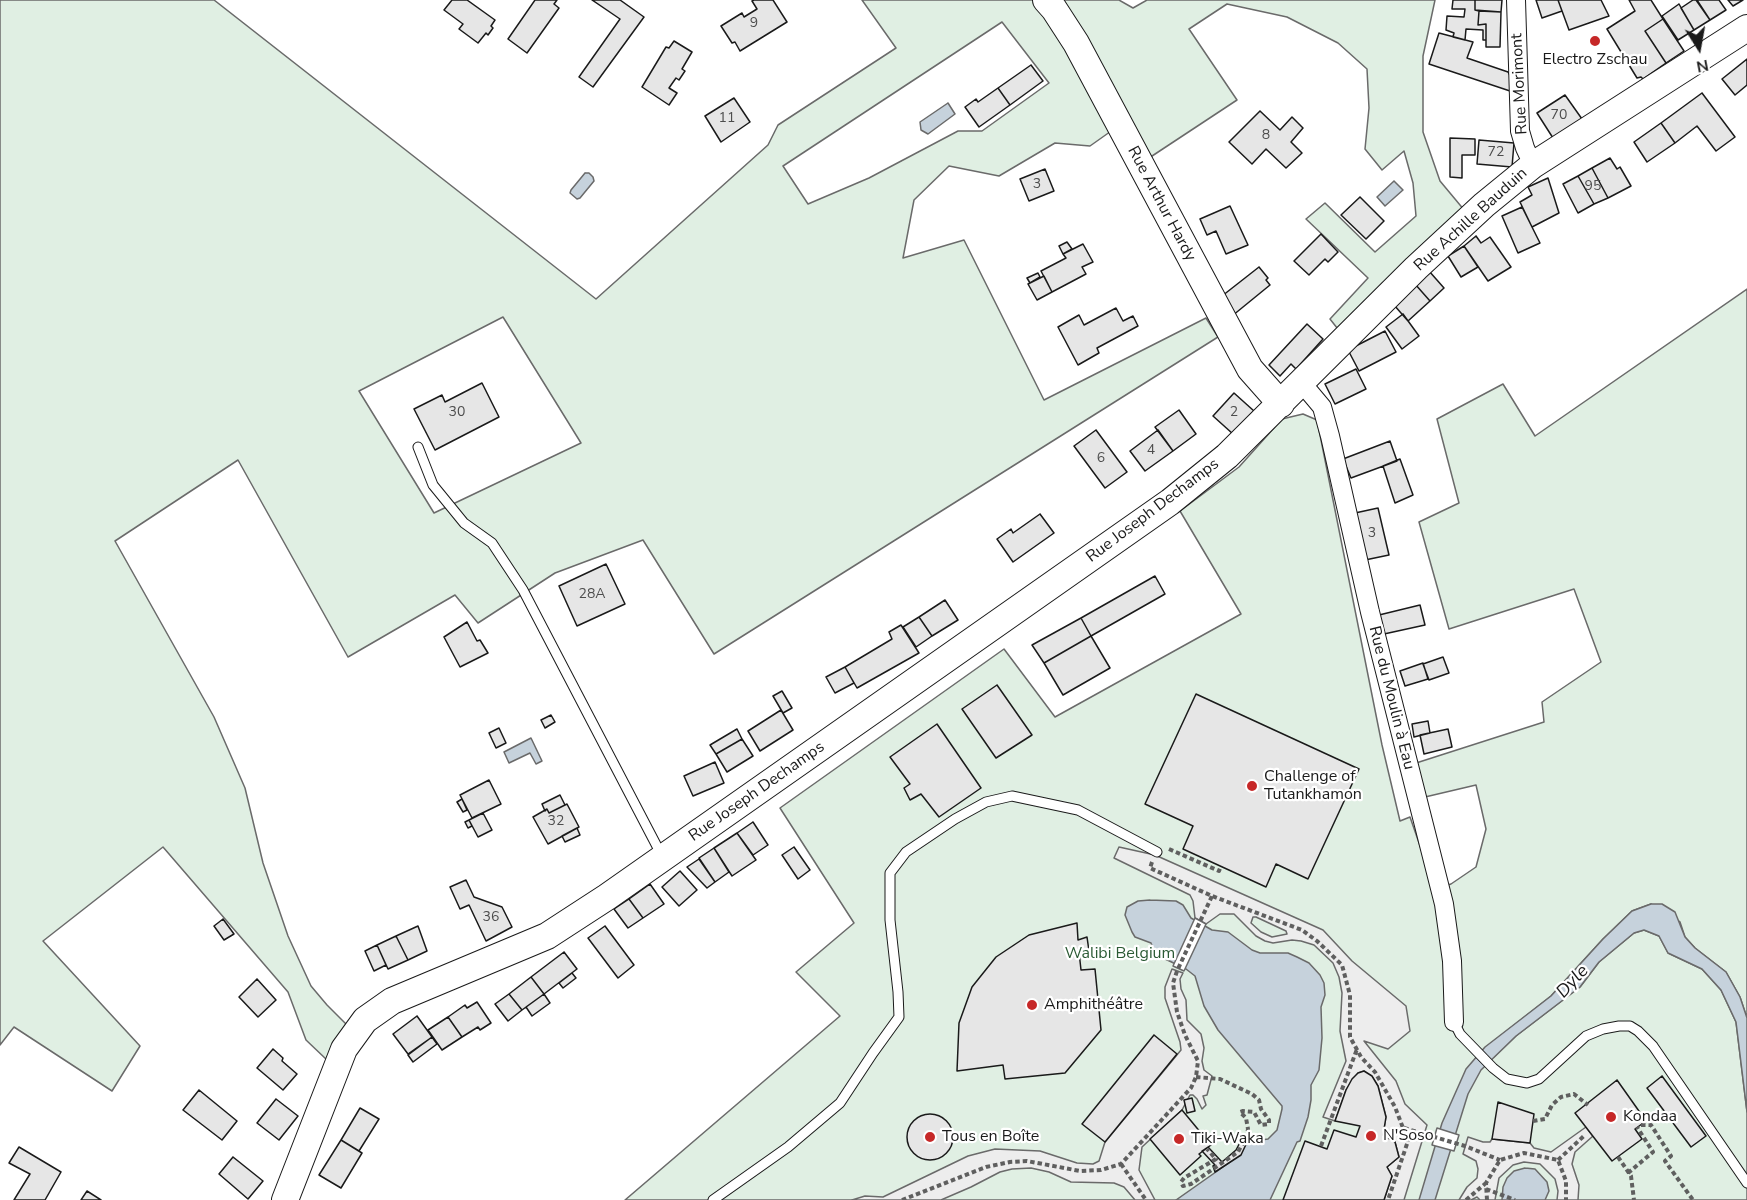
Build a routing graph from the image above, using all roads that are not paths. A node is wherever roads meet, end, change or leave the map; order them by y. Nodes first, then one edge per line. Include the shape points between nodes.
1 (1046, 0) edge
2 (1516, 0) edge
3 (1747, 28) edge
4 (1533, 165) junction
5 (1301, 382) junction
6 (1281, 404) junction
7 (418, 447) dead end
8 (1157, 852) road end
9 (663, 858) junction
10 (1457, 1028) joint
11 (1747, 1184) edge
12 (285, 1200) edge
13 (713, 1200) edge

1 - 6 street, Rue Arthur Hardy via 1076,43 1250,369
2 - 4 street, Rue Morimont via 1520,131
3 - 4 street, Rue Achille Bauduin
4 - 5 street, Rue Achille Bauduin via 1416,268
5 - 6 street, Rue Achille Bauduin
5 - 10 street, Rue du Moulin à Eau via 1322,407 1330,436 1444,904
6 - 9 street, Rue Joseph Dechamps via 1227,456 1170,502
7 - 9 lane via 433,485 464,523 492,543 523,590
8 - 13 lane via 1078,810 1012,796 986,802 906,852 890,873 899,1017 840,1103 788,1147
9 - 12 street, Rue Joseph Dechamps via 547,936 392,1000 365,1020 344,1049
10 - 11 lane via 1493,1068 1507,1079 1527,1083 1539,1079 1586,1036 1619,1026 1638,1030

